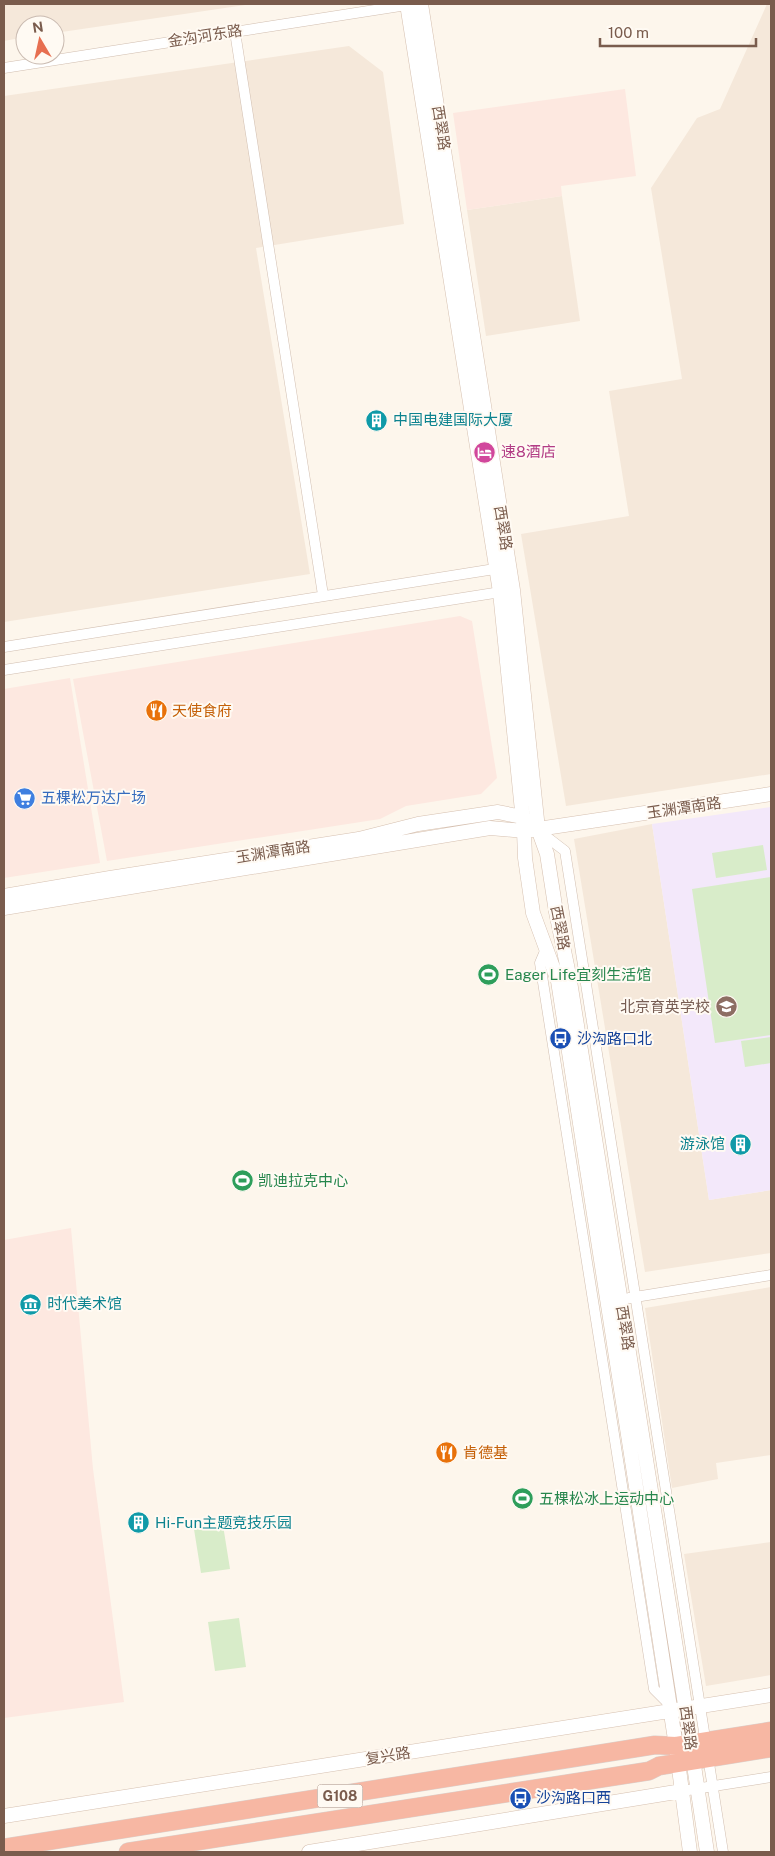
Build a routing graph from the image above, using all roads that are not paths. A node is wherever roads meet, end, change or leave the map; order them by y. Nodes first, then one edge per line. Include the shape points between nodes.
1 (409, 4) edge
2 (421, 4) edge
3 (235, 32) junction
4 (4, 68) edge
5 (503, 567) junction
6 (506, 591) junction
7 (324, 595) junction
8 (4, 647) edge
9 (4, 670) edge
10 (771, 794) edge
11 (528, 826) junction
12 (4, 896) edge
13 (4, 908) edge
14 (546, 949) junction
15 (771, 1275) edge
16 (635, 1297) junction
17 (614, 1301) junction
18 (771, 1694) edge
19 (700, 1706) junction
20 (670, 1707) junction
21 (685, 1708) junction
22 (771, 1731) edge
23 (771, 1748) edge
24 (692, 1752) junction
25 (771, 1777) edge
26 (713, 1786) junction
27 (697, 1789) junction
28 (682, 1791) junction
29 (4, 1816) edge
30 (4, 1848) edge
31 (128, 1852) edge
32 (308, 1852) edge
33 (690, 1852) edge
34 (707, 1852) edge
35 (723, 1852) edge

1 - 3 street, 金沟河东路
1 - 5 main road, 西翠路
2 - 5 main road, 西翠路
3 - 4 street, 金沟河东路
3 - 7 street
5 - 6 main road, 西翠路
5 - 7 street
6 - 9 street
6 - 11 main road, 西翠路
6 - 11 main road, 西翠路
7 - 8 street
10 - 11 main road, 玉渊潭南路
11 - 12 main road, 玉渊潭南路 via 498,812 418,824 359,839
11 - 13 main road, 玉渊潭南路 via 490,828
11 - 14 main road, 西翠路 via 525,858 533,913
11 - 16 street via 565,851
11 - 17 main road, 西翠路 via 547,854 569,975
14 - 17 main road, 西翠路 via 558,981
14 - 20 street via 540,963 654,1689
15 - 16 street
16 - 17 street
16 - 19 street
17 - 20 main road, 西翠路
17 - 21 main road, 西翠路
18 - 19 main road, 复兴路
19 - 21 main road, 复兴路
19 - 24 street
20 - 21 main road, 复兴路
20 - 24 main road, 西翠路
20 - 29 main road, 复兴路
21 - 24 main road, 西翠路
22 - 24 highway, G108
23 - 24 highway, G108
24 - 26 street
24 - 27 main road, 西翠路
24 - 28 main road, 西翠路
24 - 30 highway, G108 via 646,1747
24 - 31 highway, G108 via 650,1771
25 - 26 street
26 - 27 street
26 - 35 street
27 - 28 street
27 - 34 main road, 西翠路
28 - 32 main road
28 - 33 main road, 西翠路

